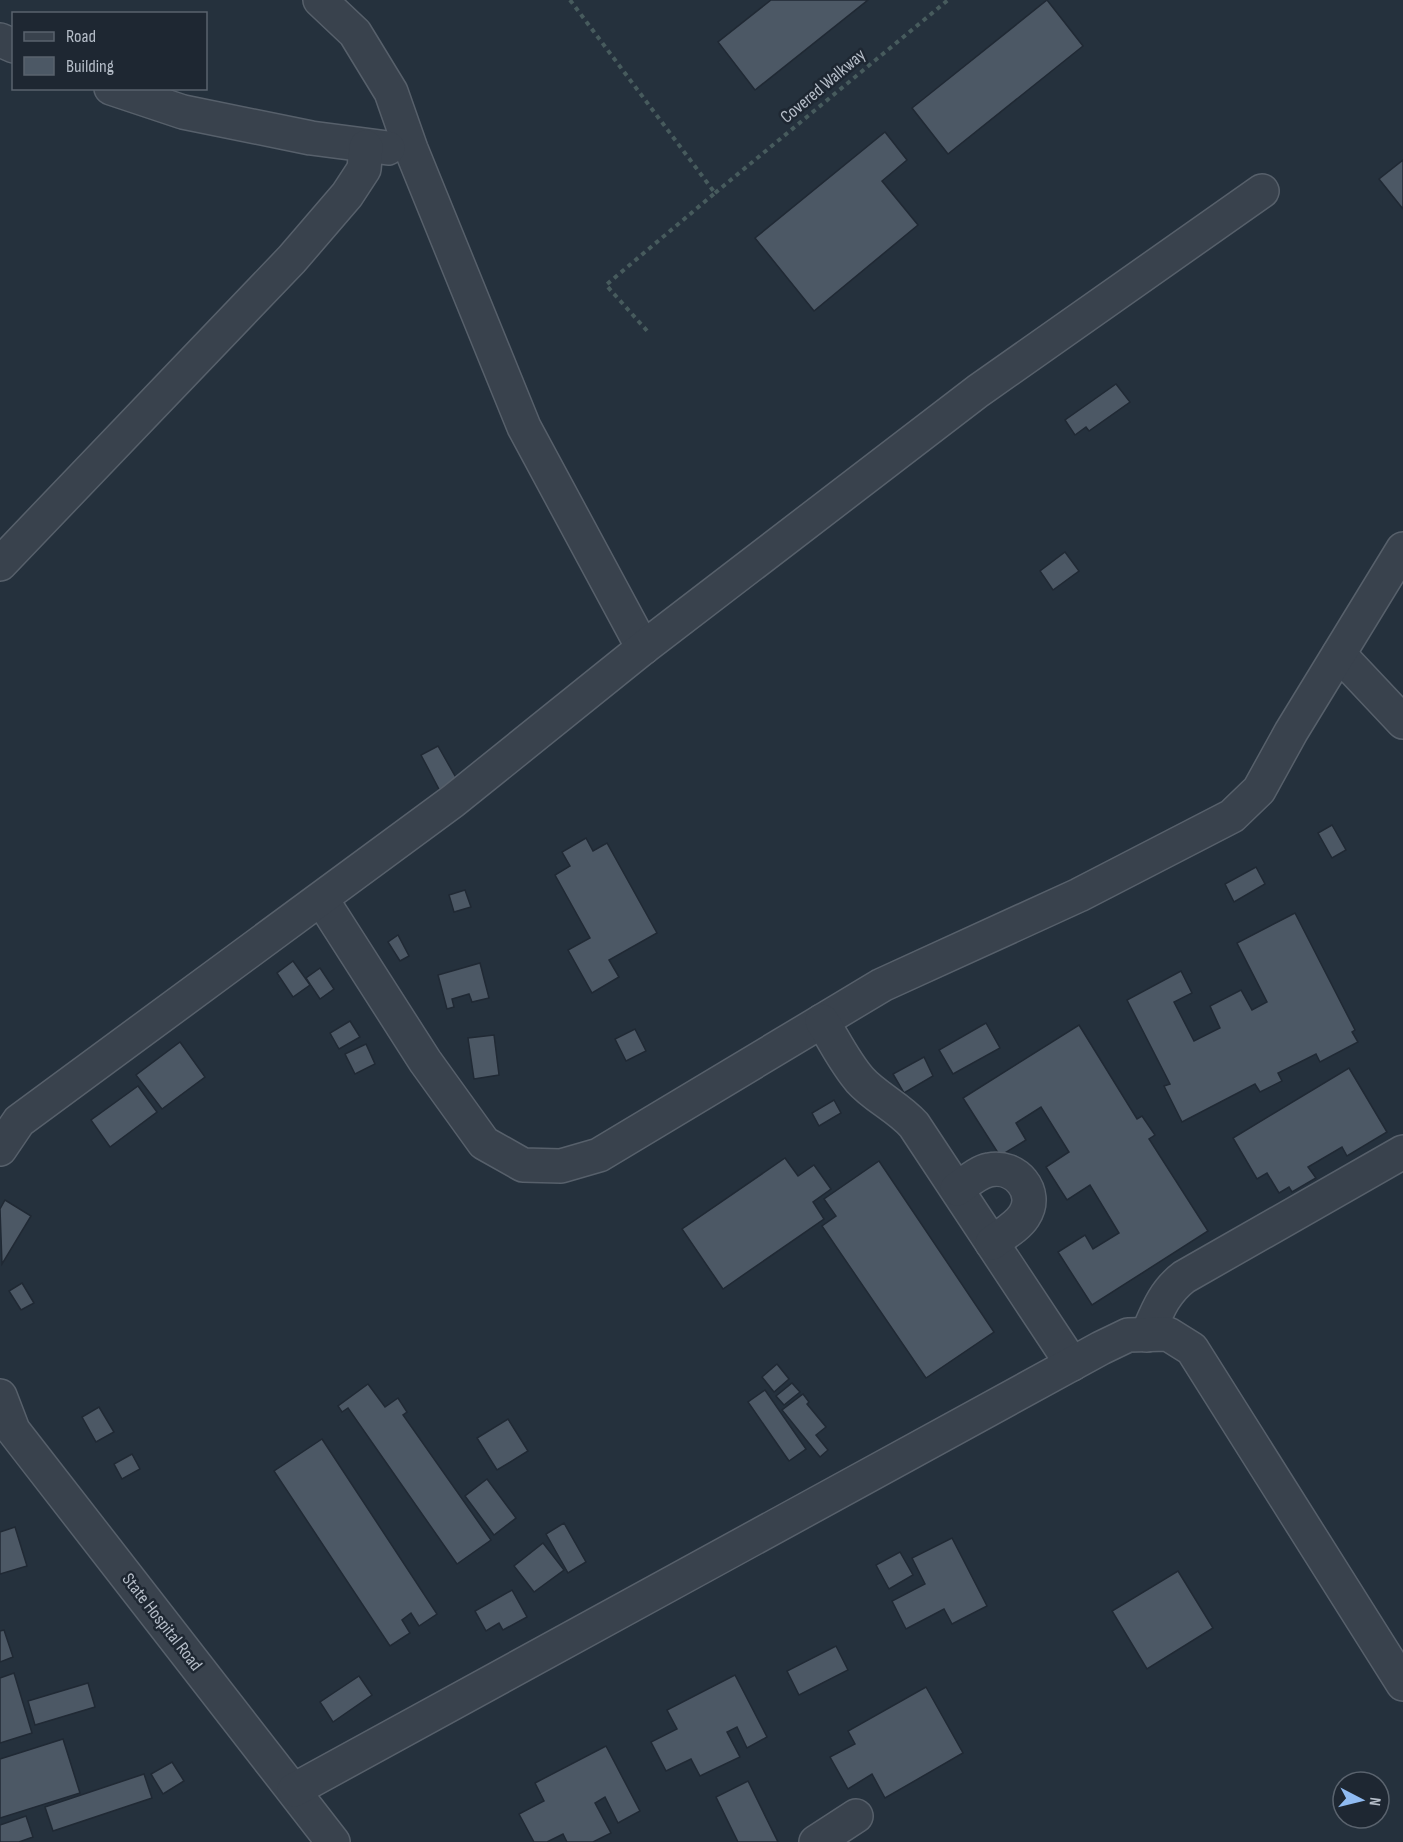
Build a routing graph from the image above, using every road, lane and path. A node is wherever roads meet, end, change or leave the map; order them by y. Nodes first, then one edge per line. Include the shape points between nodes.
1 (320, 0) edge
2 (570, 0) edge
3 (948, 0) edge
4 (117, 90) edge
5 (366, 147) junction
6 (411, 149) junction
7 (1262, 190) dead end
8 (715, 194) junction
9 (649, 333) dead end
10 (1403, 549) edge
11 (0, 564) edge
12 (643, 648) junction
13 (1339, 654) junction
14 (1403, 722) edge
15 (322, 900) junction
16 (822, 1021) junction
17 (9, 1123) edge
18 (0, 1149) edge
19 (1403, 1152) edge
20 (957, 1189) junction
21 (992, 1243) junction
22 (1147, 1335) junction
23 (1072, 1364) junction
24 (0, 1396) edge
25 (6, 1425) edge
26 (1403, 1684) edge
27 (294, 1790) junction
28 (856, 1816) dead end
29 (333, 1842) edge
30 (816, 1842) edge

1 - 6 street via 355,33 391,92
2 - 8 path
3 - 8 path, Covered Walkway
4 - 5 street via 183,112
5 - 6 street
5 - 11 street via 364,169 347,195 292,259
6 - 12 street via 524,427
7 - 12 street via 978,391
8 - 9 path, Covered Walkway via 606,285
10 - 13 street
12 - 15 street via 453,801
13 - 14 street
13 - 16 street via 1259,790 1232,816 1079,896 882,985
15 - 16 street via 425,1061 484,1143 523,1165 561,1166 598,1155
15 - 17 street
16 - 20 street via 859,1079 914,1125
17 - 18 street
19 - 22 street via 1184,1277 1163,1299
20 - 21 street
20 - 21 street via 991,1169 1011,1171 1023,1182 1028,1210
21 - 23 street
22 - 23 street via 1128,1335
22 - 26 street via 1167,1334 1192,1349
23 - 27 street
24 - 25 street, State Hospital Road
25 - 27 street, State Hospital Road
27 - 29 street, State Hospital Road
28 - 30 street

